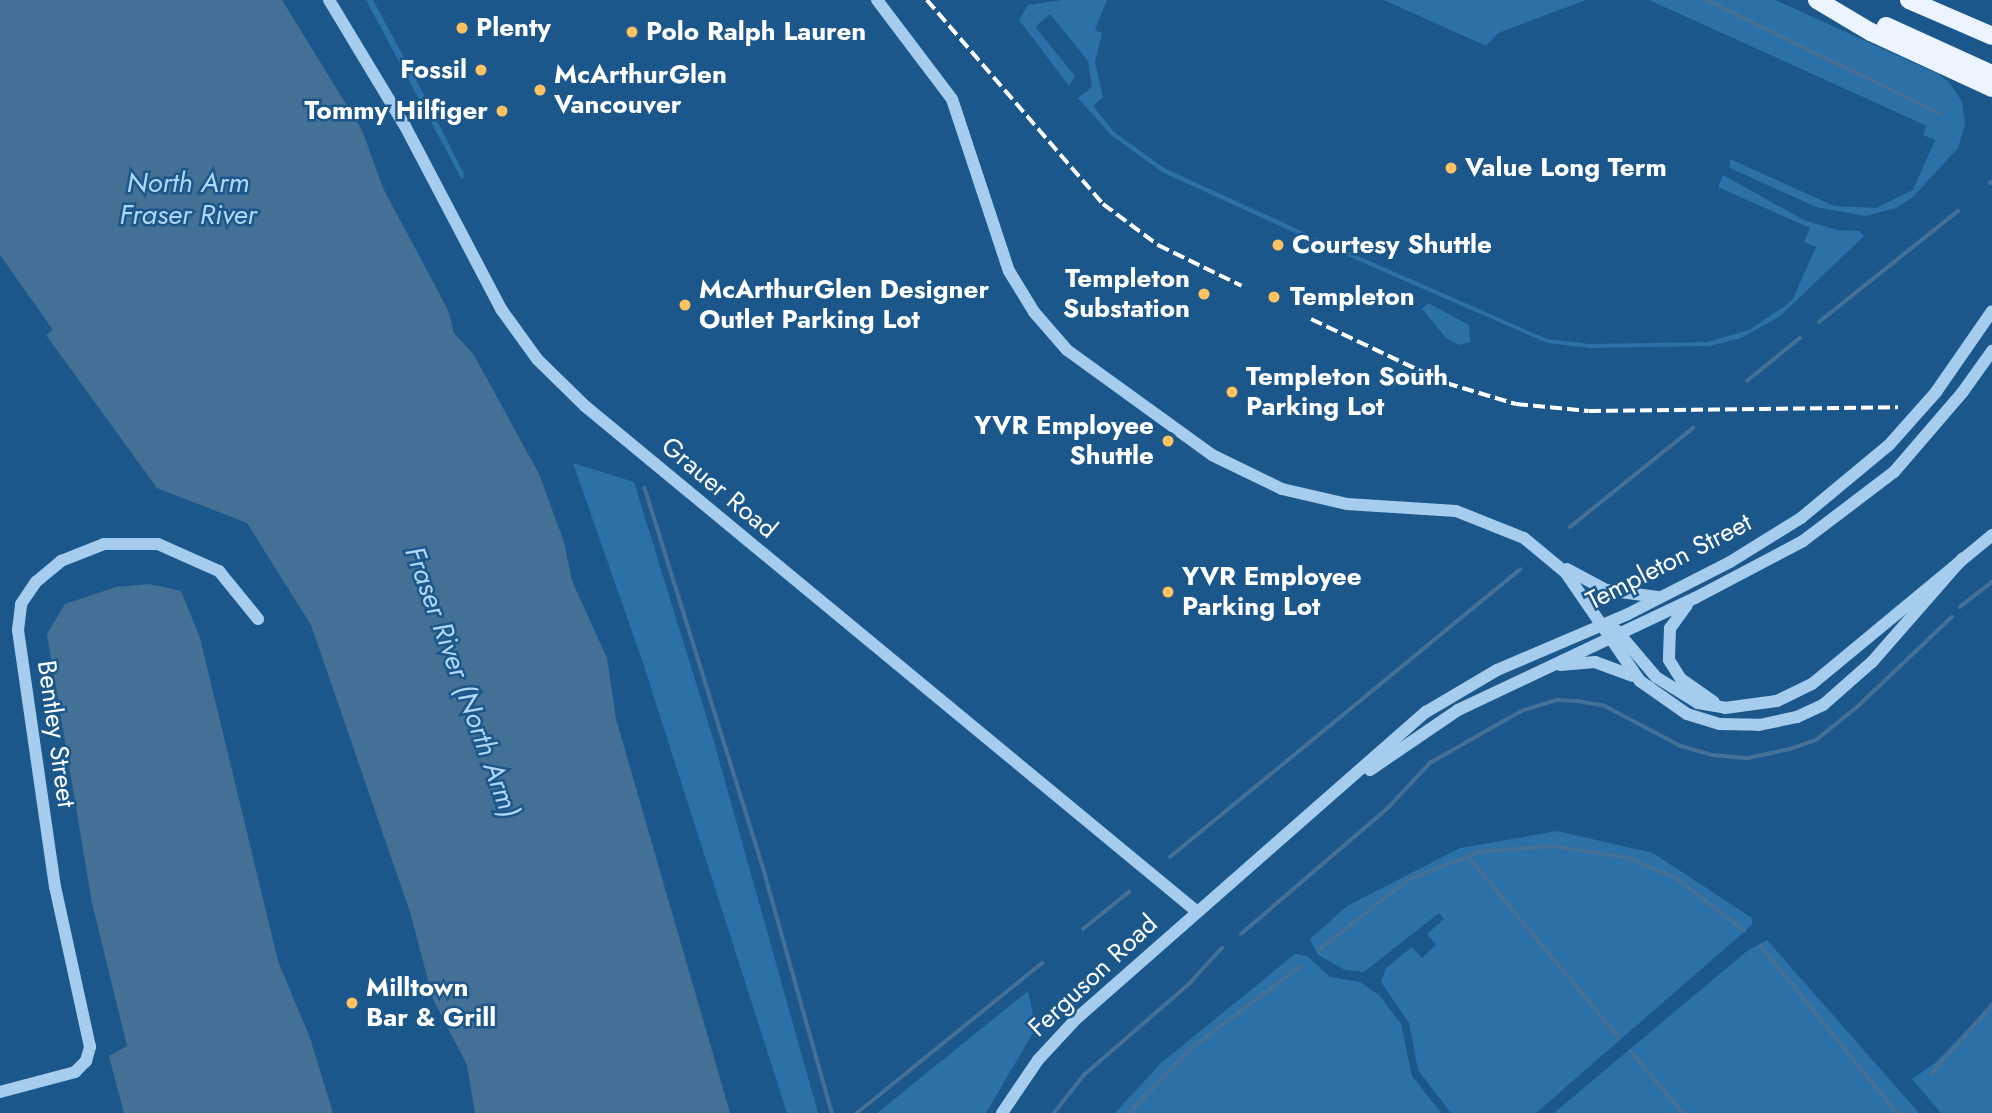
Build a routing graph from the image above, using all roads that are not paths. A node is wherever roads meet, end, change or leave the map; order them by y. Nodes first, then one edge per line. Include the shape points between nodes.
1 (330, 0) edge
2 (877, 0) edge
3 (1817, 0) edge
4 (1825, 0) edge
5 (1909, 0) edge
6 (1940, 0) edge
7 (1992, 28) edge
8 (1992, 36) edge
9 (1992, 74) edge
10 (1992, 88) edge
11 (1992, 311) edge
12 (1992, 351) edge
13 (1992, 535) edge
14 (1550, 557) junction
15 (1963, 558) junction
16 (1660, 597) junction
17 (1695, 598) junction
18 (258, 619) dead end
19 (1603, 624) junction
20 (1621, 632) junction
21 (1608, 638) junction
22 (1526, 676) junction
23 (1640, 681) junction
24 (1742, 707) junction
25 (1324, 804) junction
26 (1196, 911) junction
27 (0, 1092) edge
28 (1002, 1113) edge

1 - 26 street, Grauer Road via 405,127 501,309 537,359 595,414
2 - 14 street via 952,99 1009,271 1045,326 1081,362 1212,455 1282,489 1347,504 1456,511 1510,530
3 - 10 main road via 1871,32
4 - 9 main road
5 - 8 main road
6 - 7 main road
11 - 16 street, Templeton Street via 1936,392 1866,466 1773,536
12 - 17 street, Templeton Street via 1962,393 1884,480 1803,541
13 - 15 street
14 - 16 street via 1596,587
14 - 19 street
15 - 23 street via 1858,676 1835,697 1797,717 1759,725 1720,724 1677,708
15 - 24 street via 1812,684 1777,701
16 - 19 street, Templeton Street
17 - 20 street, Templeton Street
17 - 24 street via 1670,628 1667,647 1672,668 1707,698
18 - 27 street, Bentley Street via 219,571 158,544 104,544 61,561 36,582 21,604 18,630 53,874 90,1047 86,1061 75,1072
19 - 20 street
19 - 21 street
19 - 25 street, Templeton Street via 1497,670 1426,712
20 - 21 street, Templeton Street
20 - 24 street via 1644,665 1669,688 1707,705
21 - 22 street, Templeton Street
21 - 23 street
22 - 23 street via 1570,662 1595,662
22 - 25 street, Templeton Street via 1449,716
25 - 26 street, Templeton Street
26 - 28 street, Ferguson Road via 1068,1026

